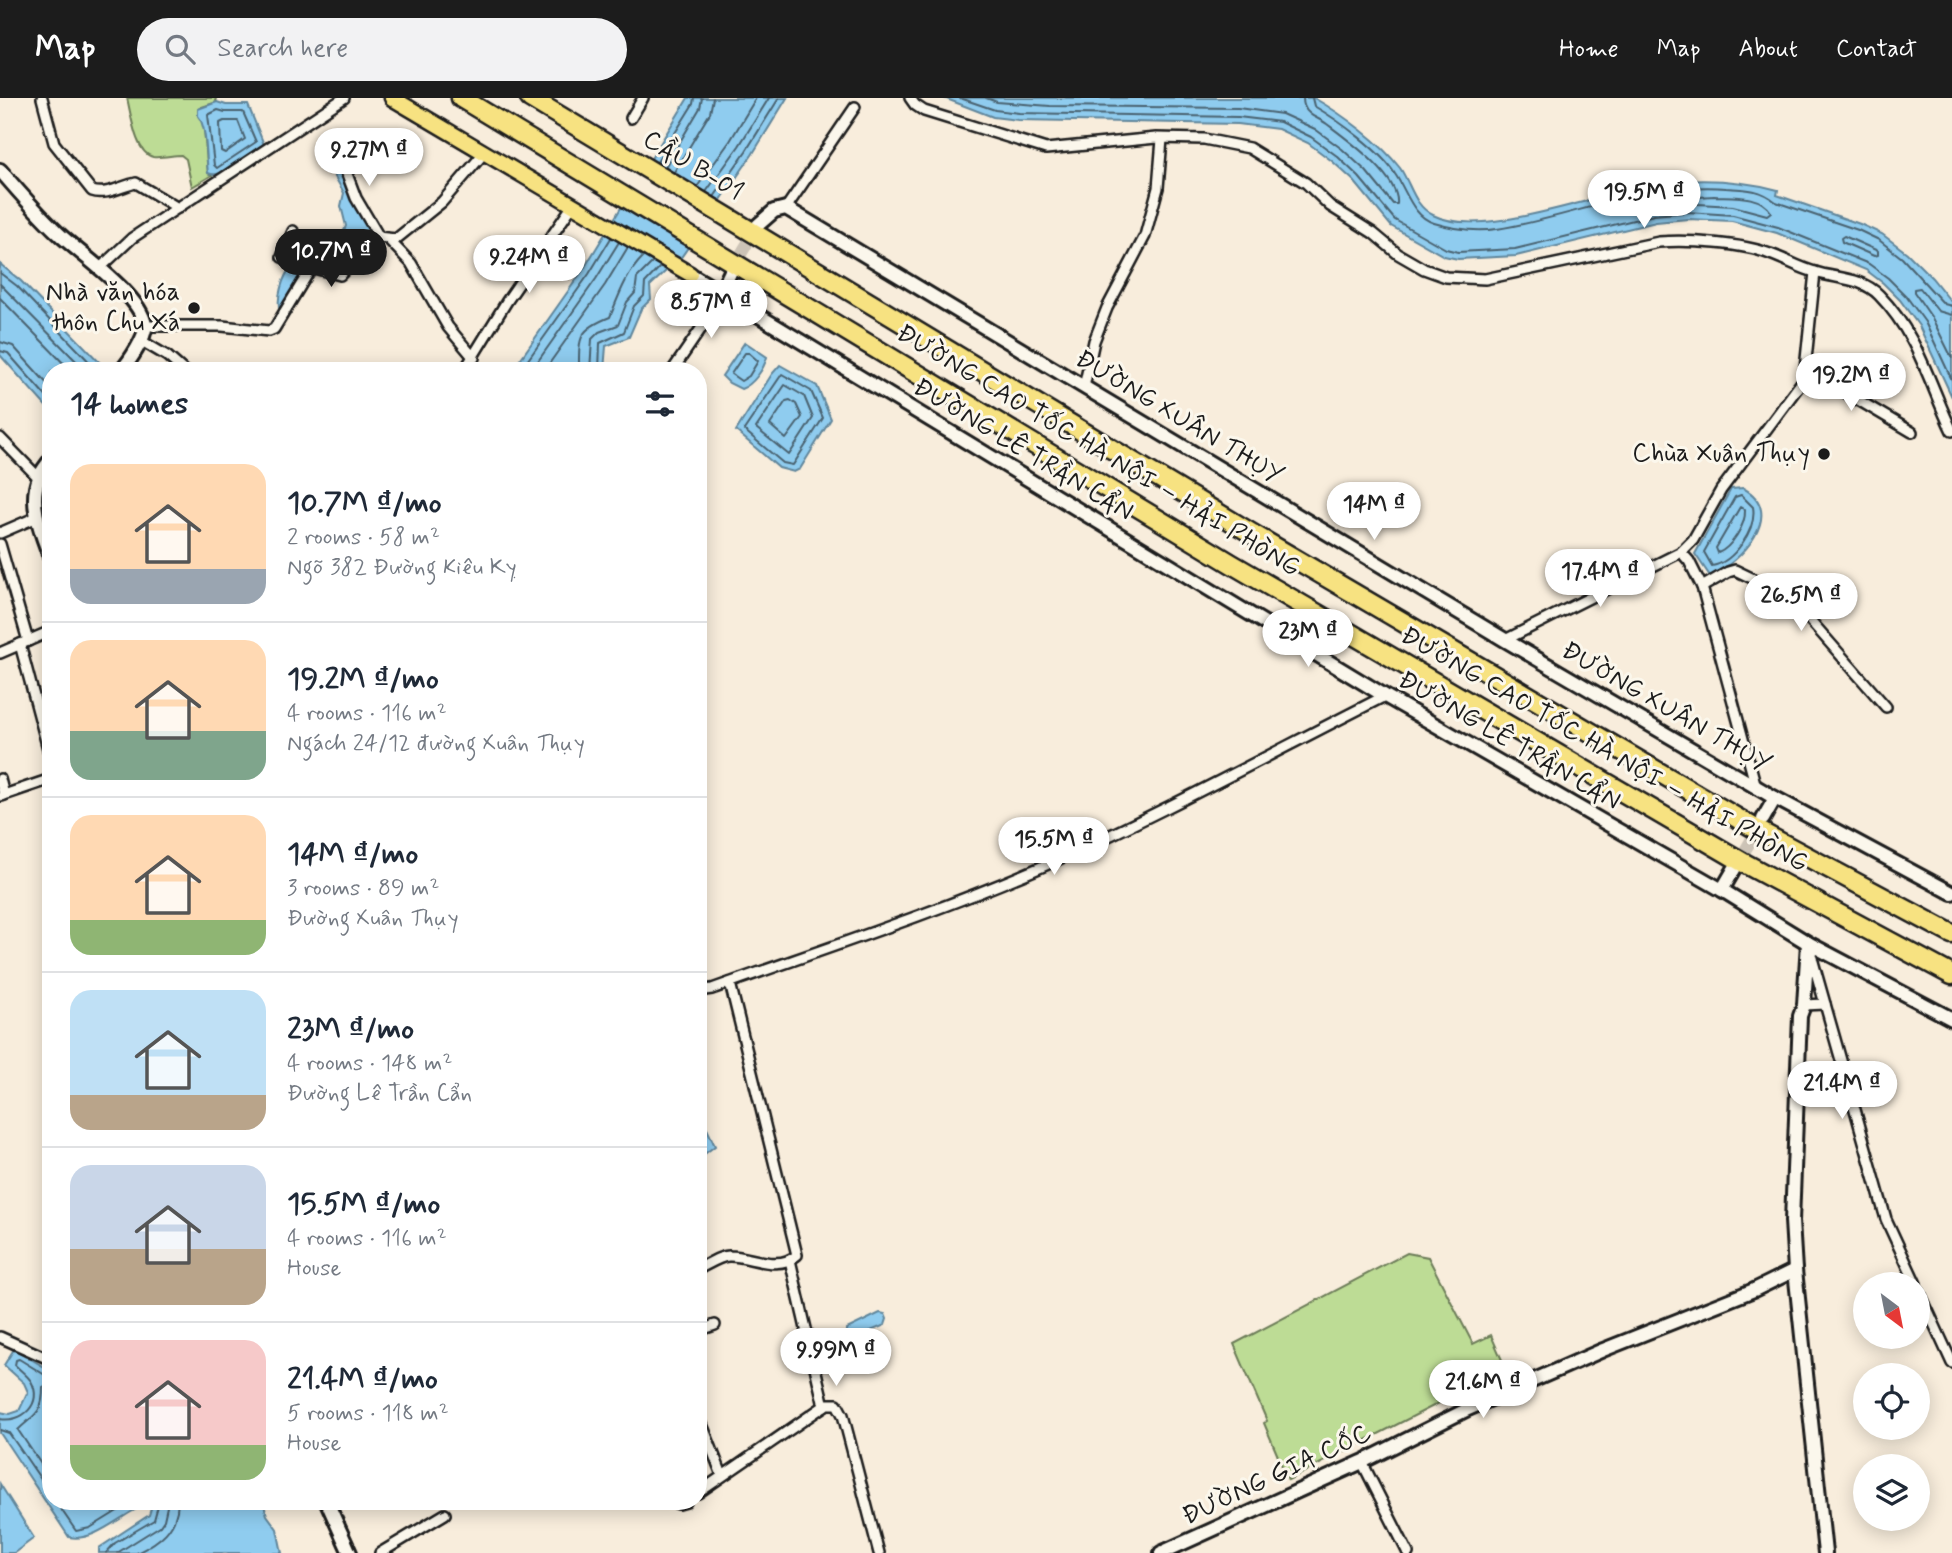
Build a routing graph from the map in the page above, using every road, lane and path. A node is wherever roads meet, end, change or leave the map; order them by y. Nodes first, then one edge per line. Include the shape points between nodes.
1 (42, 98) edge
2 (344, 98) edge
3 (391, 98) edge
4 (461, 98) edge
5 (530, 98) edge
6 (643, 98) edge
7 (910, 98) edge
8 (855, 107) dead end
9 (631, 118) dead end
10 (1163, 138) junction
11 (338, 150) dead end
12 (484, 153) junction
13 (0, 170) edge
14 (178, 208) junction
15 (579, 208) junction
16 (786, 208) junction
17 (753, 228) junction
18 (293, 231) dead end
19 (384, 239) junction
20 (731, 264) junction
21 (99, 269) junction
22 (312, 269) junction
23 (1815, 272) junction
24 (690, 274) joint
25 (720, 294) junction
26 (146, 326) junction
27 (140, 340) junction
28 (474, 358) junction
29 (128, 362) edge
30 (174, 362) edge
31 (471, 362) edge
32 (678, 362) edge
33 (1806, 369) junction
34 (1084, 387) junction
35 (1952, 431) edge
36 (1912, 432) dead end
37 (0, 438) edge
38 (42, 472) edge
39 (38, 478) junction
40 (37, 517) junction
41 (42, 532) edge
42 (0, 533) edge
43 (1251, 533) junction
44 (0, 544) edge
45 (1681, 552) junction
46 (1703, 587) junction
47 (42, 635) edge
48 (1505, 640) junction
49 (24, 643) junction
50 (0, 653) edge
51 (1385, 696) junction
52 (1886, 706) dead end
53 (42, 721) edge
54 (0, 779) edge
55 (42, 782) edge
56 (1756, 787) junction
57 (2, 796) edge
58 (1775, 798) junction
59 (1763, 819) tunnel mouth
60 (1735, 866) tunnel mouth
61 (1722, 890) junction
62 (1952, 893) edge
63 (1952, 924) edge
64 (1952, 934) edge
65 (1808, 943) junction
66 (1952, 975) edge
67 (730, 983) junction
68 (707, 990) edge
69 (1825, 1004) junction
70 (1804, 1005) junction
71 (1952, 1019) edge
72 (790, 1260) junction
73 (707, 1265) edge
74 (1795, 1270) junction
75 (1910, 1272) edge
76 (1930, 1315) edge
77 (716, 1325) dead end
78 (707, 1328) edge
79 (0, 1337) edge
80 (42, 1356) edge
81 (1952, 1363) edge
82 (824, 1406) junction
83 (707, 1437) edge
84 (1362, 1462) junction
85 (722, 1475) junction
86 (707, 1486) edge
87 (331, 1510) edge
88 (445, 1514) dead end
89 (350, 1553) edge
90 (380, 1553) edge
91 (879, 1553) edge
92 (1161, 1553) edge
93 (1408, 1553) edge
94 (1825, 1553) edge

1 - 14 street via 54,143 92,191 136,183
2 - 14 street
3 - 12 main road
4 - 20 highway
5 - 17 highway, CẦU B-01
6 - 9 street
7 - 10 street via 924,111 1046,149
8 - 16 street
10 - 23 street via 1204,139 1250,148 1306,183 1330,206 1398,254 1446,277 1485,279 1681,240 1760,251
10 - 34 street via 1158,188 1145,236 1107,308
11 - 19 street via 356,198
12 - 15 main road
12 - 19 street via 436,208 396,239
13 - 21 main road via 58,234
14 - 21 street via 132,238
15 - 24 main road
15 - 28 street via 507,301
16 - 17 main road via 774,211
16 - 34 main road, ĐƯỜNG XUÂN THỤY
17 - 43 highway, ĐƯỜNG CAO TỐC HÀ NỘI – HẢI PHÒNG
18 - 22 street via 282,257
19 - 22 street via 340,275
19 - 28 street via 411,262 448,327
20 - 25 main road
20 - 66 highway, ĐƯỜNG CAO TỐC HÀ NỘI – HẢI PHÒNG via 1696,836
21 - 26 main road via 136,303
22 - 26 street via 278,325 269,331
23 - 33 street
23 - 35 street via 1867,285 1890,308 1919,349
24 - 25 main road, ĐƯỜNG LÊ TRẦN CẨN
25 - 32 street
25 - 51 main road, ĐƯỜNG LÊ TRẦN CẨN
26 - 27 main road
27 - 29 main road
27 - 30 street
28 - 31 street
33 - 36 street
33 - 45 street via 1801,384
34 - 48 main road, ĐƯỜNG XUÂN THỤY
37 - 39 street
38 - 39 main road
39 - 40 main road
40 - 41 main road
40 - 42 street
43 - 63 highway via 1763,828
43 - 64 highway, ĐƯỜNG CAO TỐC HÀ NỘI – HẢI PHÒNG via 1761,832
44 - 49 street
45 - 46 street
45 - 48 street
46 - 52 street via 1735,570 1789,596
46 - 56 street
47 - 49 street
48 - 56 main road, ĐƯỜNG XUÂN THỤY
49 - 50 street
49 - 53 street
51 - 61 main road, ĐƯỜNG LÊ TRẦN CẨN
51 - 67 street via 1036,869
54 - 57 street
55 - 57 street
56 - 58 main road, ĐƯỜNG XUÂN THỤY
58 - 59 main road
58 - 62 main road, ĐƯỜNG XUÂN THỤY
60 - 61 main road
61 - 65 main road, ĐƯỜNG LÊ TRẦN CẨN
65 - 69 street
65 - 70 main road
65 - 71 main road, ĐƯỜNG LÊ TRẦN CẨN
67 - 68 street
67 - 72 street via 797,1249
69 - 70 street
69 - 75 street via 1886,1219
70 - 74 main road via 1792,1221
72 - 73 street via 758,1263 728,1255
72 - 82 street
74 - 84 main road, ĐƯỜNG GIA CỐC via 1487,1400
74 - 94 main road
76 - 81 street
77 - 78 street
79 - 80 street
82 - 85 street
82 - 91 street via 837,1404 843,1415
83 - 85 street
84 - 92 main road, ĐƯỜNG GIA CỐC
84 - 93 street
85 - 86 street
87 - 89 main road
88 - 90 street

